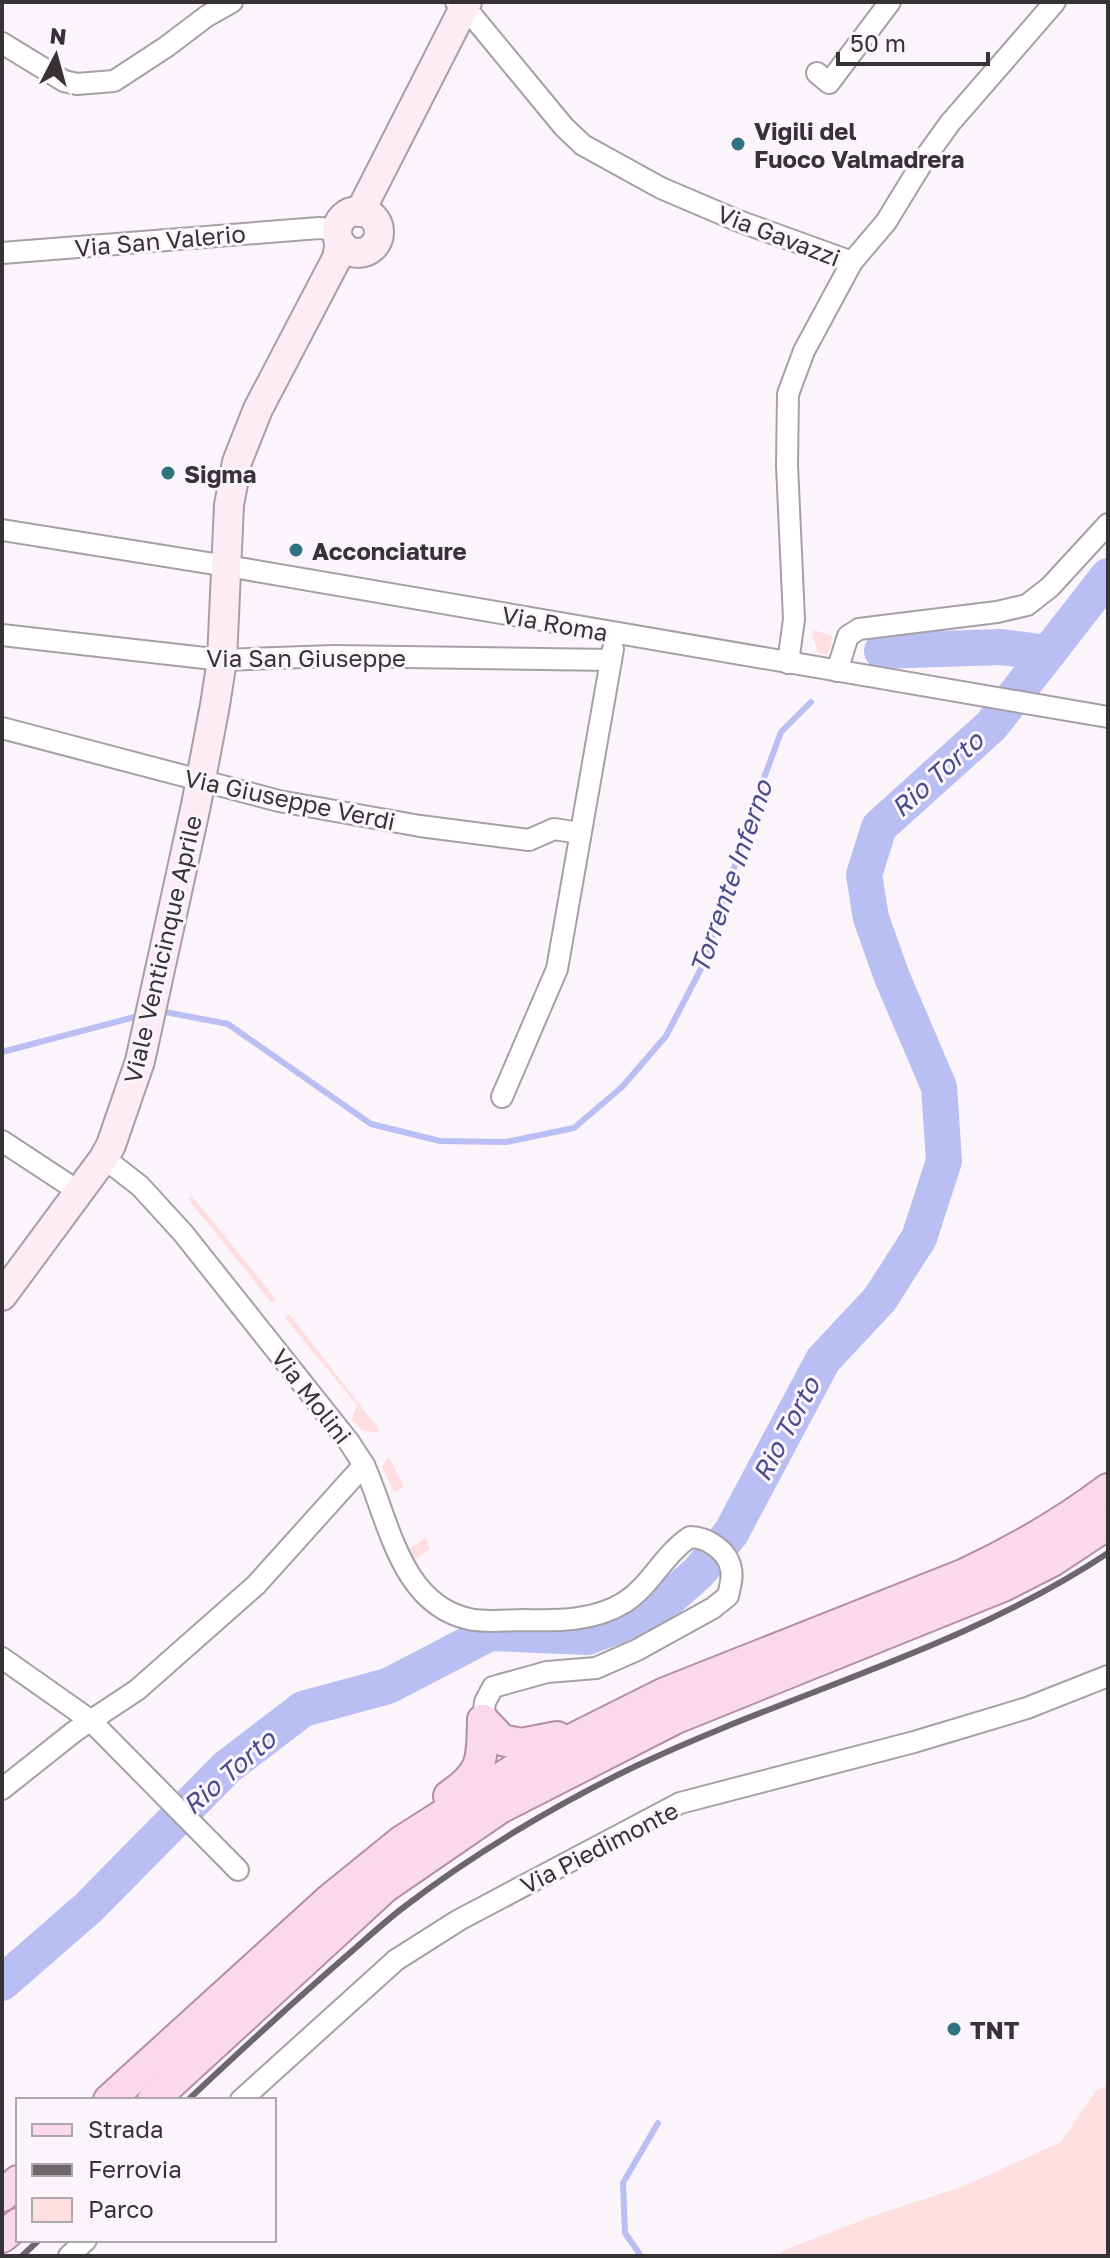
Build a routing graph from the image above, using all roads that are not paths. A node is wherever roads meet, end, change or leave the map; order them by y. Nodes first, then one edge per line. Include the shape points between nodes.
1 (232, 2) edge
2 (890, 2) edge
3 (1055, 2) edge
4 (463, 4) edge
5 (2, 43) edge
6 (817, 73) dead end
7 (348, 229) junction
8 (2, 253) edge
9 (852, 262) junction
10 (1108, 524) edge
11 (2, 530) edge
12 (227, 566) junction
13 (616, 633) junction
14 (2, 635) edge
15 (222, 660) junction
16 (611, 660) junction
17 (788, 663) junction
18 (837, 671) junction
19 (1108, 717) edge
20 (2, 728) edge
21 (200, 782) junction
22 (580, 833) junction
23 (502, 1097) dead end
24 (2, 1141) edge
25 (104, 1158) junction
26 (78, 1191) junction
27 (2, 1296) edge
28 (364, 1465) junction
29 (1108, 1489) edge
30 (1108, 1524) edge
31 (2, 1658) edge
32 (1108, 1676) edge
33 (90, 1720) junction
34 (483, 1720) junction
35 (598, 1726) junction
36 (2, 1789) edge
37 (411, 1835) junction
38 (238, 1870) dead end
39 (111, 2098) edge
40 (155, 2098) edge
41 (243, 2098) edge
42 (84, 2242) edge
43 (69, 2256) edge

1 - 5 street via 114,81 64,81
2 - 6 street via 829,83
3 - 9 street via 950,123 886,222
4 - 7 main road, Viale Venticinque Aprile
4 - 9 street, Via Gavazzi via 583,145 679,196
7 - 8 street, Via San Valerio
7 - 12 main road, Viale Venticinque Aprile via 237,462
9 - 17 street, Via Gavazzi via 804,351 788,394 794,619
10 - 18 street via 1027,605 859,629 848,636
11 - 12 street, Via Roma
12 - 13 street, Via Roma
12 - 15 main road, Viale Venticinque Aprile
13 - 16 street
13 - 17 street, Via Roma
14 - 15 street, Via San Giuseppe
15 - 16 street, Via San Giuseppe
15 - 21 main road, Viale Venticinque Aprile
16 - 22 street
17 - 18 street, Via Roma
18 - 19 street, Via Roma
20 - 21 street, Via Giuseppe Verdi
21 - 22 street, Via Giuseppe Verdi via 420,826 529,840 554,829
21 - 25 main road, Viale Venticinque Aprile via 140,1061
22 - 23 street via 557,969
24 - 26 street
25 - 26 main road, Viale Venticinque Aprile
25 - 28 street, Via Molini via 133,1179 183,1233
26 - 27 main road, Viale Venticinque Aprile
28 - 33 street, Via Molini via 256,1585 137,1690
28 - 34 street via 413,1581 448,1613 472,1620 560,1621 604,1613 627,1601 690,1537 706,1539 727,1558 728,1596 713,1608 596,1668 547,1672 493,1687
29 - 35 main road via 1056,1526 965,1574 735,1664
30 - 40 main road via 1003,1586 676,1718 500,1808 385,1887
31 - 33 street
32 - 41 street, Via Piedimonte via 928,1738 680,1803 459,1920 396,1960
33 - 36 street, Via Molini
33 - 38 street
34 - 35 main road via 502,1740 521,1744
34 - 37 main road via 481,1760 474,1776 440,1802
35 - 37 main road via 523,1764
37 - 39 main road via 328,1901
42 - 43 street

